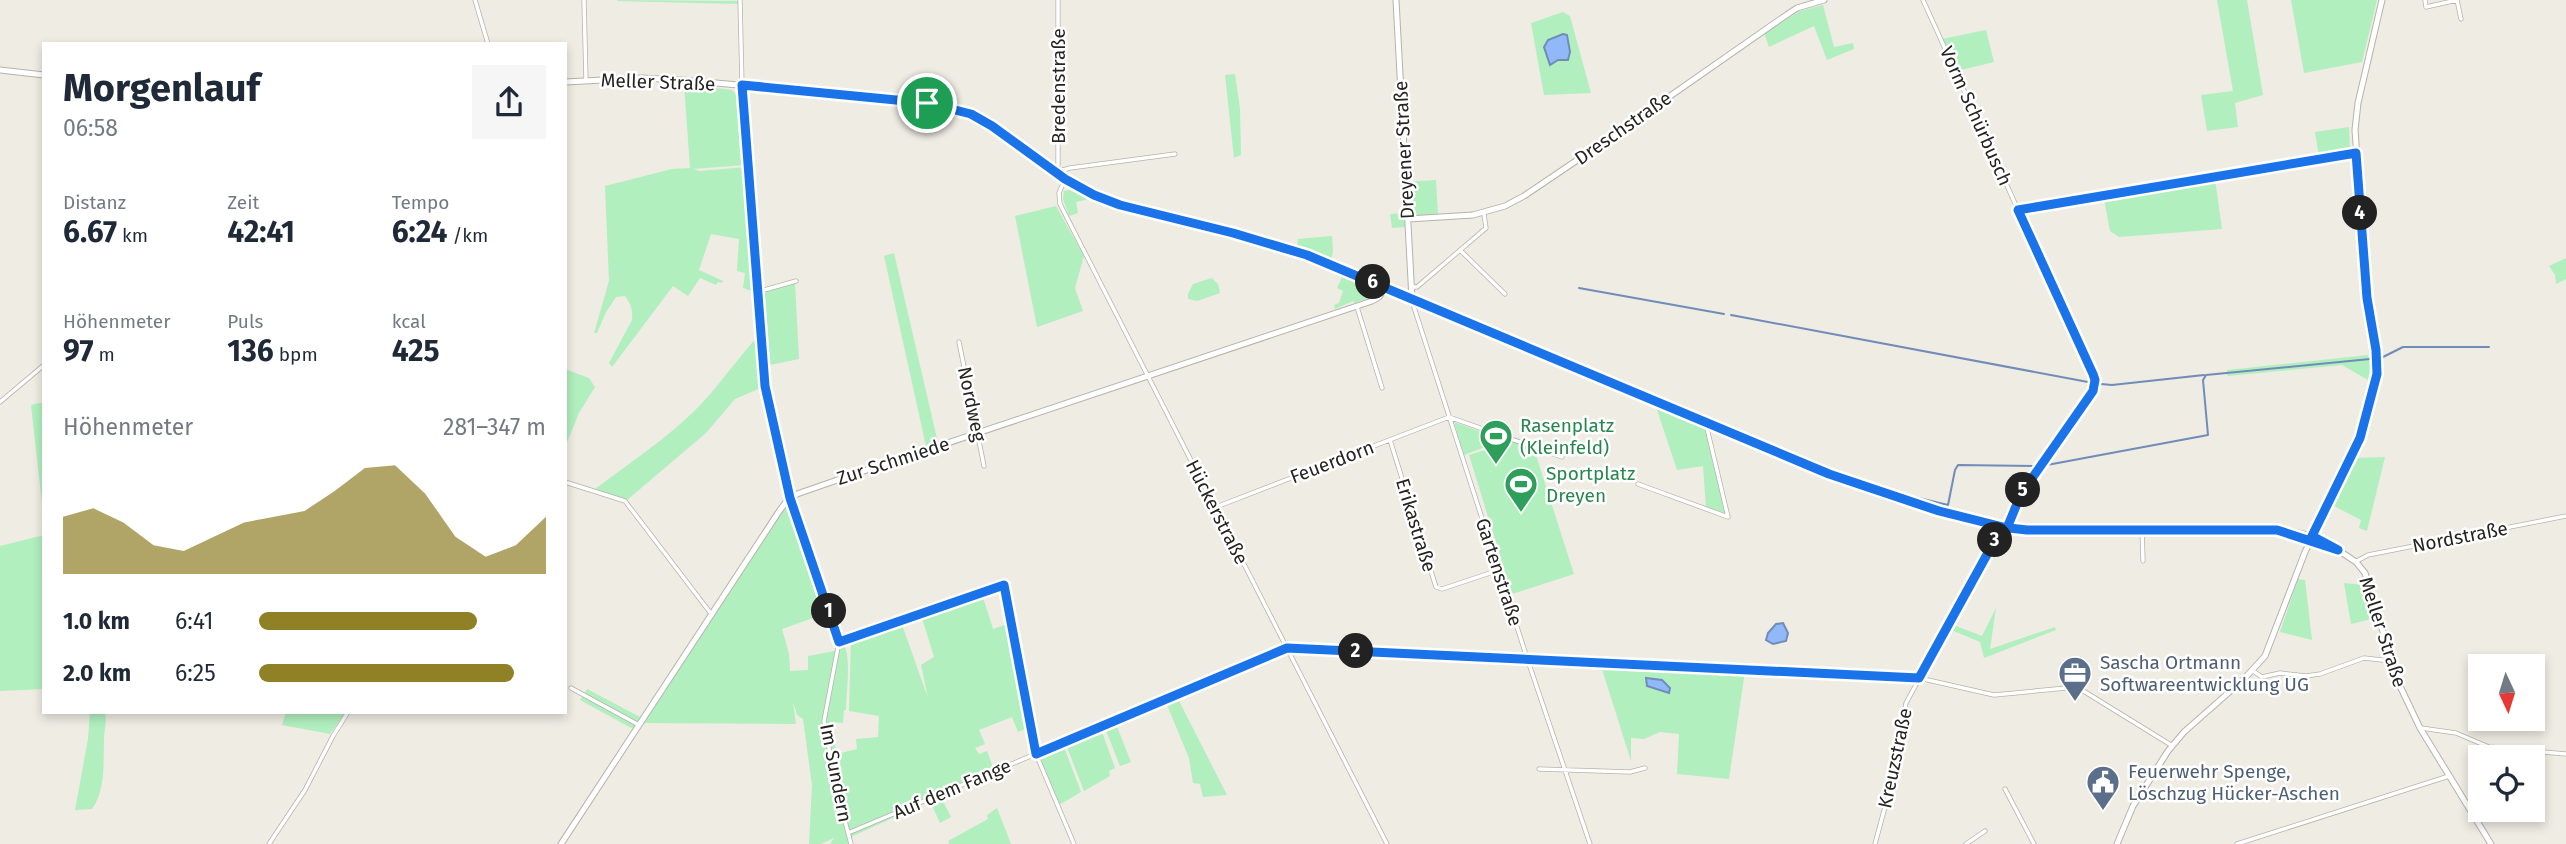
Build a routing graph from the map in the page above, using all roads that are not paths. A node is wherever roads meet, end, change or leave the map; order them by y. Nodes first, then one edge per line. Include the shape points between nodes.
1 (475, 0) edge
2 (584, 0) edge
3 (740, 0) edge
4 (1058, 0) edge
5 (1396, 0) edge
6 (1824, 0) edge
7 (1923, 0) edge
8 (2382, 0) edge
9 (2425, 0) edge
10 (2457, 0) edge
11 (2461, 19) dead end
12 (487, 42) edge
13 (0, 70) edge
14 (42, 75) edge
15 (586, 80) junction
16 (567, 82) edge
17 (742, 85) junction
18 (2356, 153) junction
19 (1175, 154) dead end
20 (1056, 172) junction
21 (1065, 179) junction
22 (2018, 210) junction
23 (1484, 214) junction
24 (1408, 219) junction
25 (1461, 251) junction
26 (796, 281) dead end
27 (1385, 288) junction
28 (1411, 288) junction
29 (757, 292) junction
30 (1505, 293) dead end
31 (1412, 299) junction
32 (1357, 306) junction
33 (959, 342) dead end
34 (42, 367) edge
35 (1148, 375) junction
36 (1382, 388) dead end
37 (0, 402) edge
38 (1449, 417) junction
39 (1706, 424) junction
40 (979, 432) junction
41 (1390, 440) junction
42 (1562, 457) dead end
43 (984, 466) dead end
44 (567, 483) edge
45 (1637, 484) dead end
46 (790, 498) junction
47 (1215, 507) junction
48 (2566, 516) edge
49 (2003, 527) junction
50 (2142, 529) junction
51 (2311, 538) junction
52 (2143, 561) dead end
53 (2356, 562) junction
54 (1499, 570) junction
55 (712, 615) junction
56 (839, 642) junction
57 (1287, 648) junction
58 (1527, 658) junction
59 (2391, 661) junction
60 (2253, 671) junction
61 (1919, 678) junction
62 (571, 688) dead end
63 (347, 714) edge
64 (639, 725) junction
65 (2420, 728) junction
66 (2172, 746) junction
67 (1036, 754) junction
68 (2566, 754) edge
69 (1564, 768) junction
70 (1645, 768) dead end
71 (1539, 769) dead end
72 (2449, 776) junction
73 (2005, 789) dead end
74 (1985, 831) dead end
75 (848, 833) junction
76 (269, 844) edge
77 (561, 844) edge
78 (851, 844) edge
79 (1073, 844) edge
80 (1387, 844) edge
81 (1590, 844) edge
82 (1875, 844) edge
83 (1966, 844) edge
84 (2034, 844) edge
85 (2117, 844) edge
86 (2237, 844) edge
87 (2491, 844) edge

1 - 12 street
2 - 15 street
3 - 17 street, Im Sundern
4 - 20 street, Bredenstraße
5 - 24 main road, Dreyener Straße
6 - 23 main road, Dreschstraße via 1797,8 1524,196
7 - 22 street, Vorm Schürbusch
8 - 18 main road via 2358,103
9 - 10 street via 2426,7
10 - 11 street
13 - 14 main road
15 - 16 main road, Meller Straße
15 - 17 main road, Meller Straße via 642,78
17 - 20 main road, Meller Straße via 952,108 992,126
17 - 29 street, Im Sundern
18 - 22 street
18 - 51 main road via 2377,374 2360,438
19 - 20 street
20 - 21 main road, Meller Straße
21 - 27 main road, Meller Straße via 1120,205 1307,255
21 - 35 street, Hückerstraße via 1060,204
22 - 49 street, Vorm Schürbusch via 2095,384
23 - 24 main road, Dreschstraße
23 - 25 street via 1486,228
24 - 28 main road, Dreyener Straße
25 - 28 street
25 - 30 street
26 - 29 street
27 - 31 main road, Meller Straße
27 - 32 main road, Zur Schmiede via 1376,299
28 - 31 main road, Dreyener Straße
29 - 46 street, Im Sundern via 765,386
31 - 38 street, Gartenstraße
31 - 39 main road, Meller Straße
32 - 35 main road, Zur Schmiede
32 - 36 street
33 - 40 street, Nordweg
34 - 37 street
35 - 40 main road, Zur Schmiede
35 - 47 street, Hückerstraße
38 - 41 street, Feuerdorn
38 - 42 street
38 - 54 street, Gartenstraße
39 - 45 street via 1728,517
39 - 49 main road, Meller Straße via 1829,474
40 - 43 street, Nordweg
40 - 46 main road, Zur Schmiede
41 - 47 street, Feuerdorn
41 - 54 street, Erikastraße via 1436,587
44 - 55 street via 625,501
46 - 55 main road
46 - 56 street, Im Sundern
47 - 57 street, Hückerstraße
48 - 53 street, Nordstraße via 2368,555
49 - 50 main road, Meller Straße
49 - 61 street, Kreuzstraße
50 - 51 main road, Meller Straße via 2277,530
50 - 52 street
51 - 53 main road, Meller Straße
51 - 60 main road via 2269,647
53 - 59 main road, Meller Straße via 2369,582
54 - 58 street, Gartenstraße
55 - 64 main road
56 - 67 street via 1004,585
56 - 75 street, Im Sundern via 824,721
57 - 58 street
57 - 67 street, Auf dem Fange
57 - 80 street, Hückerstraße
58 - 61 street
58 - 69 street, Gartenstraße
59 - 60 street via 2364,658 2306,676 2280,673 2262,677
59 - 65 main road, Meller Straße
60 - 66 main road
61 - 66 street via 1994,695 2077,687
61 - 82 street, Kreuzstraße via 1906,703 1895,770
62 - 64 street
63 - 76 street
64 - 77 main road
65 - 68 street via 2456,733 2489,747
65 - 72 main road, Meller Straße
66 - 85 main road via 2133,806
67 - 75 street, Auf dem Fange
67 - 79 street
69 - 70 street via 1630,772
69 - 71 street
69 - 81 street, Gartenstraße
72 - 86 street
72 - 87 main road, Meller Straße
73 - 84 street
74 - 83 street
75 - 78 street, Im Sundern

